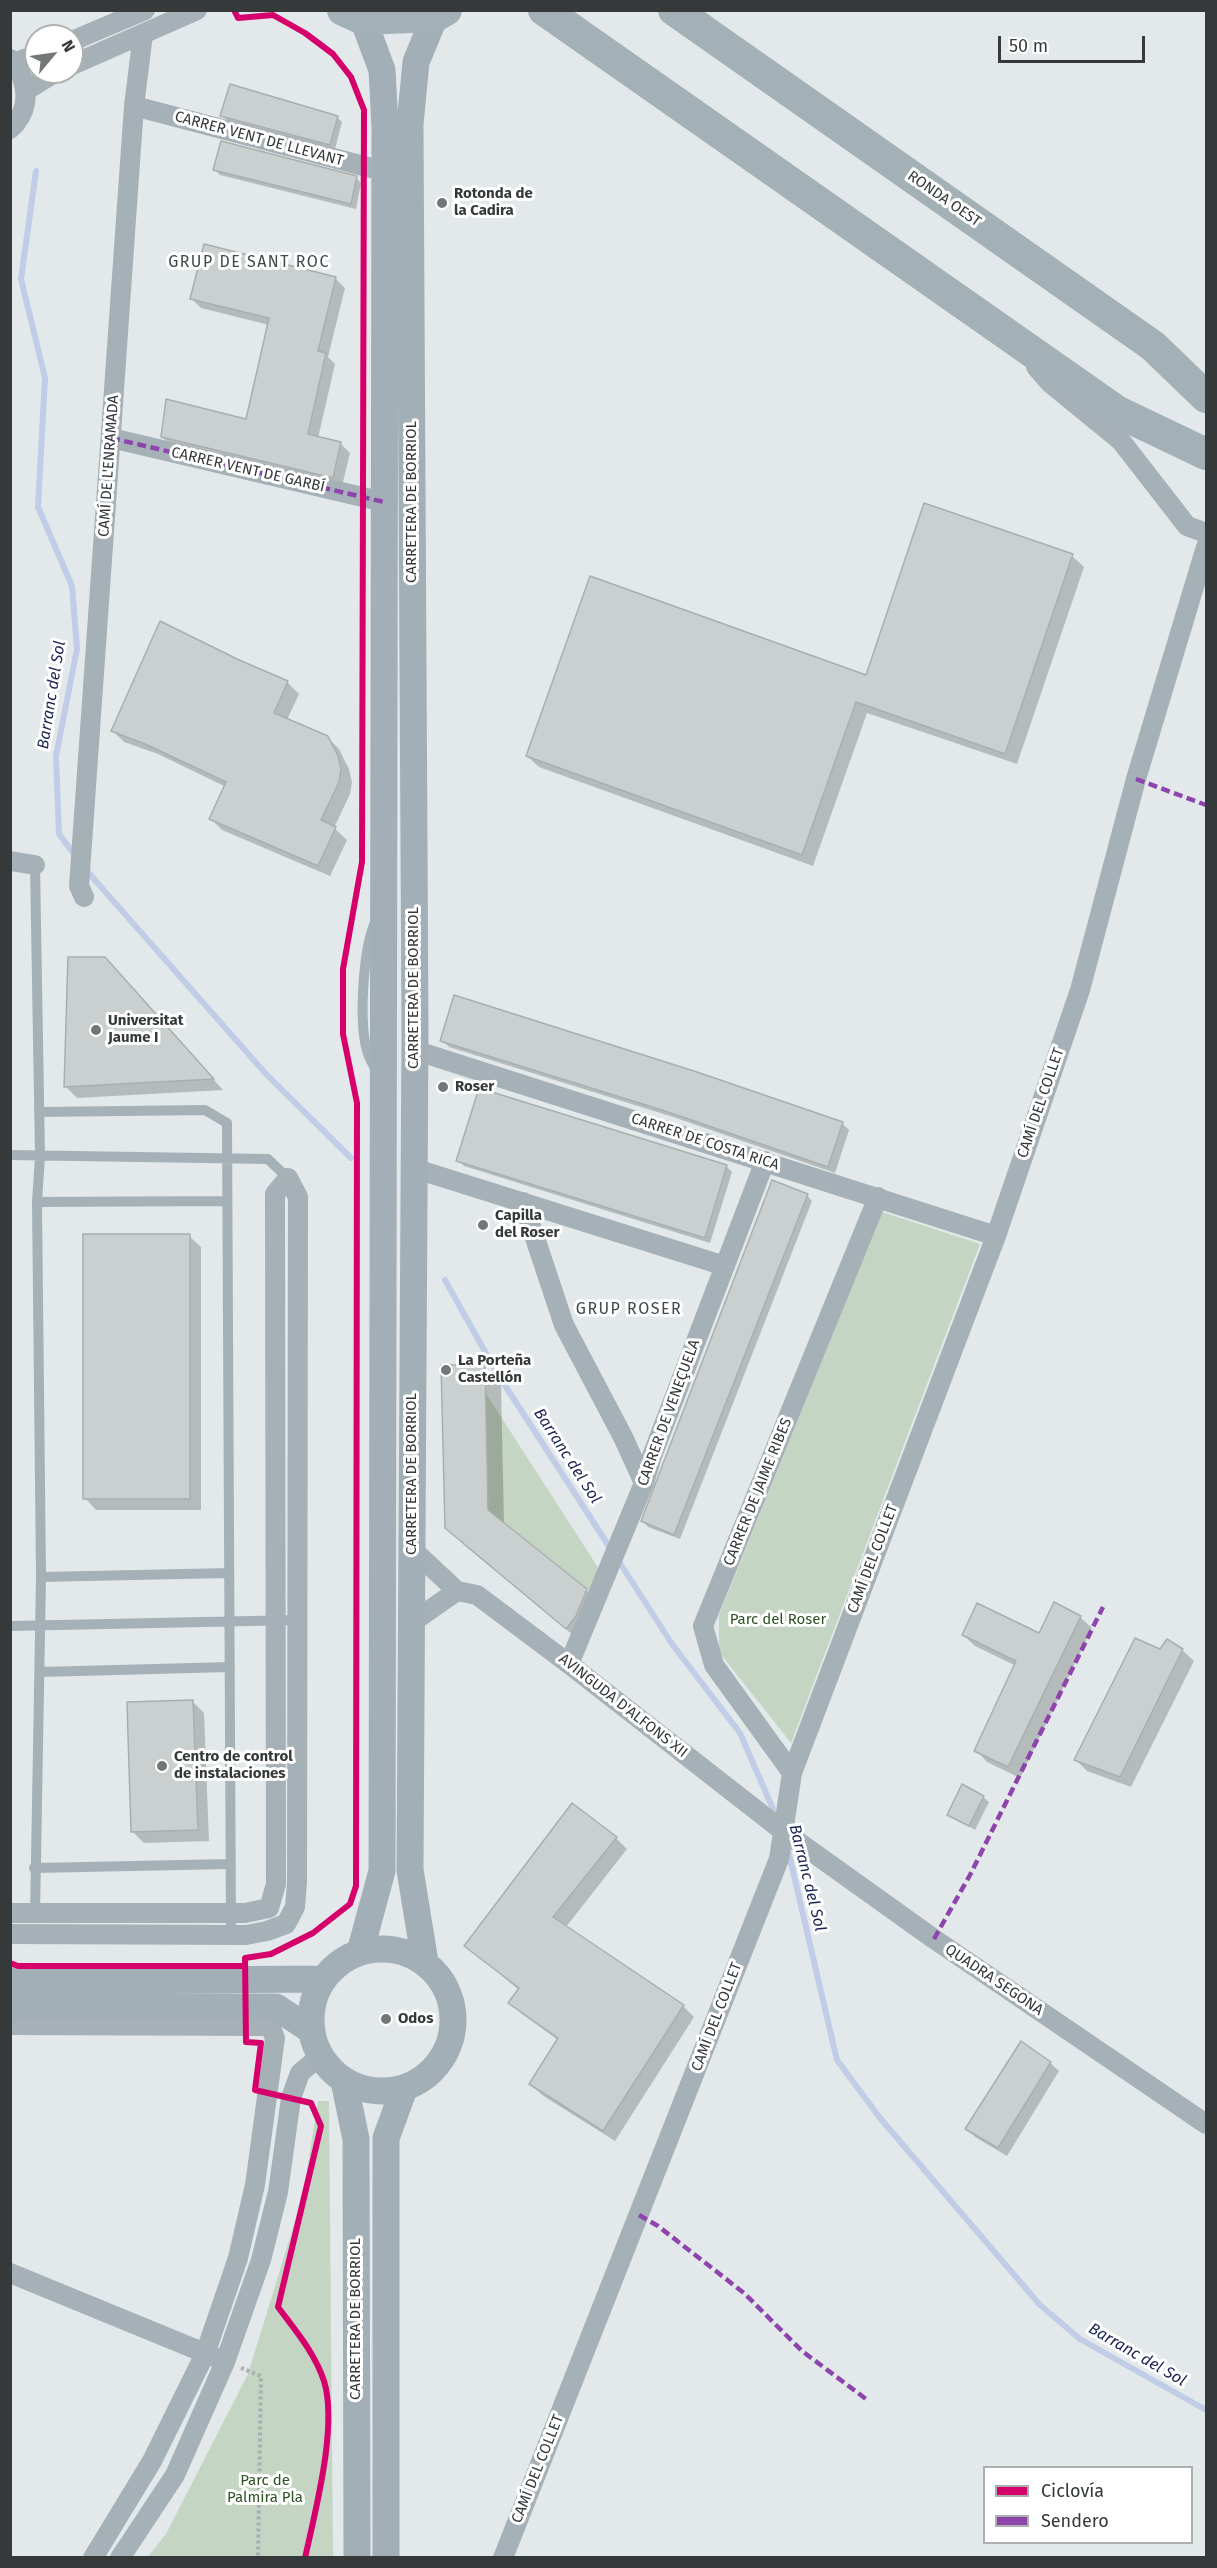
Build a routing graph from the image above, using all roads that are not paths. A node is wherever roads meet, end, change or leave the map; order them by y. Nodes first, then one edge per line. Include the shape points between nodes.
1 (197, 10) edge
2 (544, 10) edge
3 (674, 10) edge
4 (143, 11) edge
5 (440, 13) edge
6 (353, 15) edge
7 (143, 34) junction
8 (84, 36) edge
9 (84, 60) edge
10 (13, 61) edge
11 (37, 84) edge
12 (27, 90) junction
13 (134, 106) junction
14 (10, 129) edge
15 (383, 171) junction
16 (1007, 334) junction
17 (1206, 397) edge
18 (111, 438) junction
19 (1206, 454) edge
20 (384, 502) junction
21 (1206, 533) edge
22 (1206, 547) edge
23 (10, 861) edge
24 (35, 865) joint
25 (84, 897) dead end
26 (414, 1050) junction
27 (39, 1112) junction
28 (10, 1155) edge
29 (40, 1156) junction
30 (227, 1158) junction
31 (765, 1161) junction
32 (413, 1168) junction
33 (288, 1178) junction
34 (878, 1197) junction
35 (227, 1201) junction
36 (37, 1202) junction
37 (523, 1203) junction
38 (996, 1236) junction
39 (725, 1266) junction
40 (623, 1437) junction
41 (652, 1456) junction
42 (644, 1483) junction
43 (412, 1549) junction
44 (229, 1573) junction
45 (41, 1577) junction
46 (457, 1591) junction
47 (298, 1620) junction
48 (229, 1621) junction
49 (276, 1621) junction
50 (411, 1623) junction
51 (10, 1626) edge
52 (40, 1626) junction
53 (569, 1664) junction
54 (230, 1667) junction
55 (40, 1672) junction
56 (792, 1773) junction
57 (783, 1831) junction
58 (231, 1864) junction
59 (34, 1868) junction
60 (10, 1913) edge
61 (35, 1913) junction
62 (231, 1913) junction
63 (10, 1934) edge
64 (33, 1934) junction
65 (231, 1934) junction
66 (360, 1952) junction
67 (424, 1962) junction
68 (324, 1979) junction
69 (10, 1981) edge
70 (10, 2007) edge
71 (10, 2025) edge
72 (316, 2043) junction
73 (344, 2081) junction
74 (404, 2089) junction
75 (1206, 2124) edge
76 (10, 2273) edge
77 (205, 2354) junction
78 (225, 2362) junction
79 (93, 2558) edge
80 (120, 2558) edge
81 (357, 2558) edge
82 (386, 2558) edge
83 (503, 2558) edge

1 - 7 street
2 - 16 main road
3 - 17 main road, RONDA OEST via 1153,346
4 - 8 street
5 - 6 main road
5 - 26 main road, CARRETERA DE BORRIOL via 416,62 410,124
6 - 15 main road, CARRETERA DE BORRIOL via 382,70
7 - 9 street
7 - 13 street, CAMÍ DE L'ENRAMADA
10 - 12 street
11 - 12 street
12 - 14 street via 24,112
13 - 15 street, CARRER VENT DE LLEVANT
13 - 18 street, CAMÍ DE L'ENRAMADA
15 - 20 main road, CARRETERA DE BORRIOL
16 - 19 main road via 1118,412
16 - 21 street via 1050,383 1121,441 1187,526
18 - 20 street, CARRER VENT DE GARBÍ
18 - 25 street, CAMÍ DE L'ENRAMADA via 79,886
20 - 66 main road, CARRETERA DE BORRIOL via 382,1871
22 - 38 street, CAMÍ DEL COLLET via 1136,779 1080,990
23 - 24 street
24 - 27 lane
26 - 31 street, CARRER DE COSTA RICA
26 - 32 main road, CARRETERA DE BORRIOL
27 - 29 lane
27 - 30 lane via 206,1110 227,1123
28 - 29 lane
29 - 30 lane
29 - 36 lane
30 - 33 lane via 268,1159
30 - 35 lane
31 - 34 street, CARRER DE COSTA RICA
31 - 39 street, CARRER DE VENEÇUELA
32 - 37 street
32 - 43 main road, CARRETERA DE BORRIOL
33 - 47 street via 298,1197
33 - 49 street via 275,1194
34 - 38 street, CARRER DE COSTA RICA
34 - 56 street, CARRER DE JAIME RIBES via 704,1626 714,1665
35 - 36 lane
35 - 44 lane
36 - 45 lane
37 - 39 street
37 - 40 street via 564,1325
38 - 56 street, CAMÍ DEL COLLET
39 - 41 street, CARRER DE VENEÇUELA
40 - 41 street
40 - 42 street
41 - 42 street, CARRER DE VENEÇUELA
42 - 53 street, CARRER DE VENEÇUELA
43 - 46 street, AVINGUDA D'ALFONS XII
43 - 50 main road, CARRETERA DE BORRIOL
44 - 45 lane
44 - 48 lane
45 - 52 lane
46 - 50 street
46 - 53 street, AVINGUDA D'ALFONS XII via 477,1595
47 - 49 lane
47 - 65 street via 295,1907 286,1924 267,1931
48 - 49 lane
48 - 52 lane
48 - 54 lane
49 - 62 street via 276,1884 269,1908
50 - 67 main road, CARRETERA DE BORRIOL via 410,1870
51 - 52 lane
52 - 55 lane
53 - 57 street, AVINGUDA D'ALFONS XII
54 - 55 lane
54 - 58 lane
55 - 59 lane
56 - 57 street, CAMÍ DEL COLLET
57 - 75 street, QUADRA SEGONA
57 - 83 street, CAMÍ DEL COLLET via 779,1859
58 - 59 lane
58 - 62 lane
59 - 61 lane
60 - 61 street
61 - 62 street
61 - 64 lane
62 - 65 lane
63 - 64 street
64 - 65 street
66 - 67 main road via 393,1949
66 - 68 main road via 340,1962
67 - 74 main road via 449,1993 453,2032 437,2068
68 - 69 main road
68 - 72 main road via 312,2004
70 - 72 main road via 276,2007
71 - 77 street via 271,2028 275,2038 255,2185 238,2258
72 - 73 main road
72 - 78 street via 291,2098 278,2192 261,2260
73 - 74 main road via 373,2092
73 - 81 main road, CARRETERA DE BORRIOL via 356,2139
74 - 82 main road, CARRETERA DE BORRIOL via 386,2138
76 - 77 street
77 - 78 street
77 - 79 street via 152,2461
78 - 80 street via 174,2475

